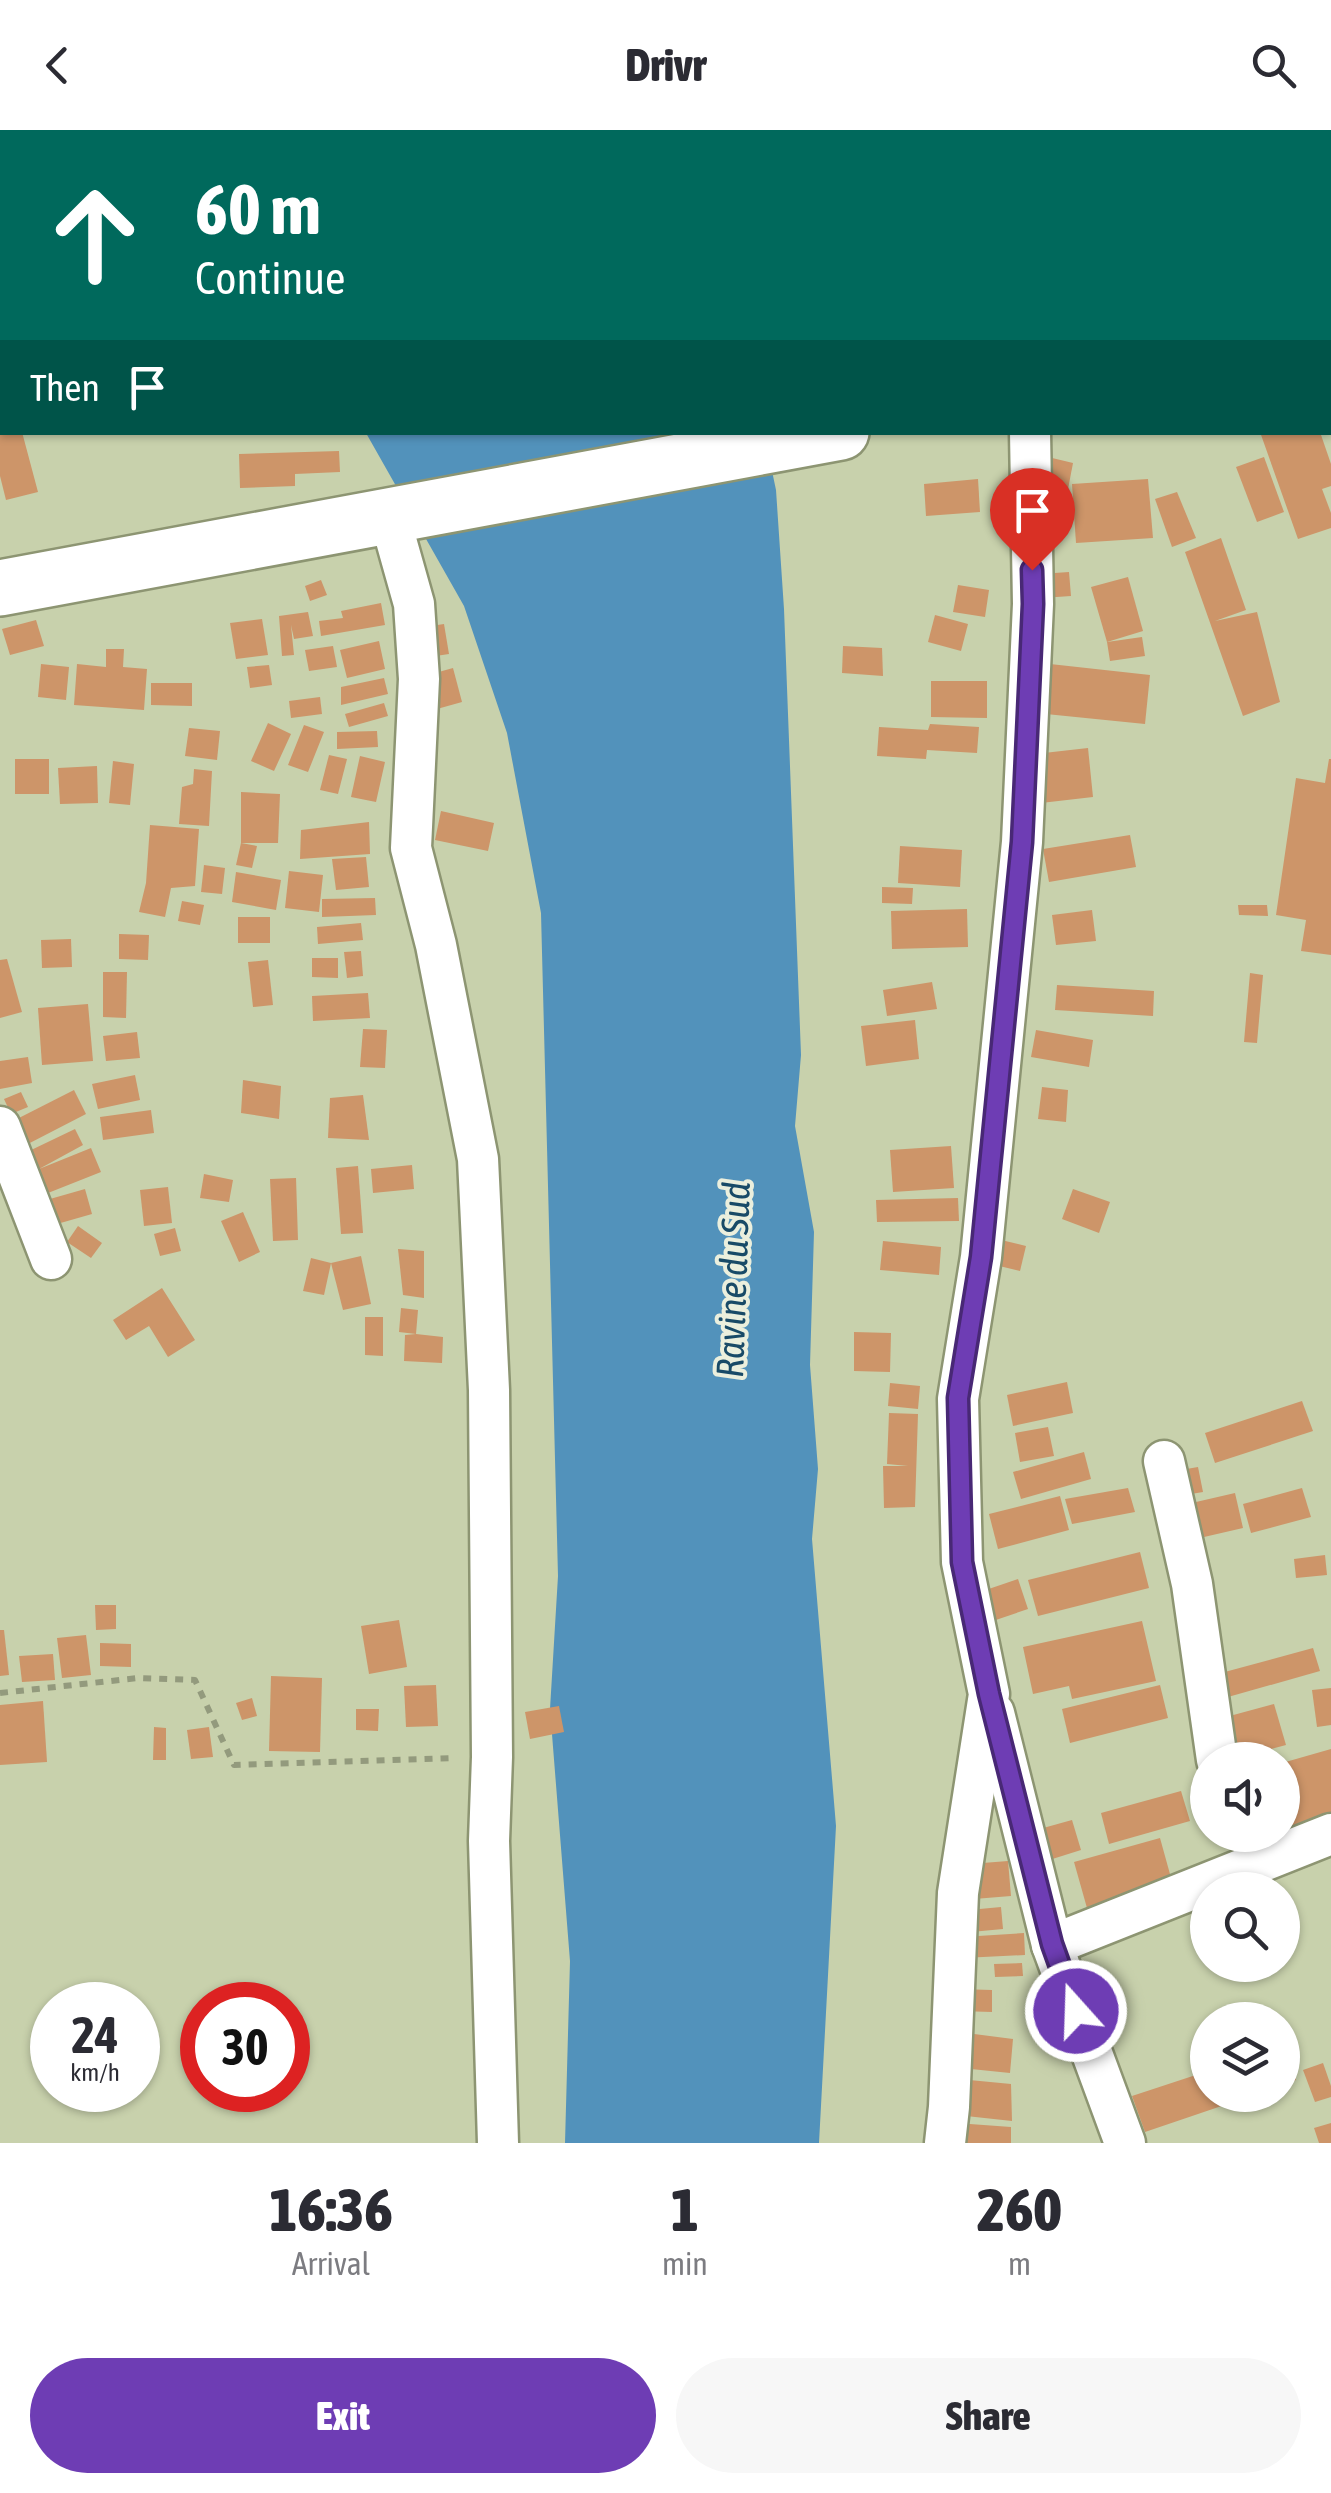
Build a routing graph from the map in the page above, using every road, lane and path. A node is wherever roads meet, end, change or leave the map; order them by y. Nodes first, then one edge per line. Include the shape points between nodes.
1 (826, 435) edge
2 (1030, 435) edge
3 (389, 515) junction
4 (0, 588) edge
5 (0, 1126) edge
6 (51, 1259) dead end
7 (1164, 1461) dead end
8 (0, 1693) edge
9 (989, 1694) junction
10 (1214, 1742) edge
11 (492, 1757) junction
12 (1331, 1834) edge
13 (1231, 1854) edge
14 (1052, 1944) junction
15 (498, 2143) edge
16 (945, 2143) edge
17 (1125, 2143) edge

1 - 3 main road
2 - 9 street via 1033,604 1022,842 981,1257 958,1398 962,1562
3 - 4 main road
3 - 11 street via 414,604 419,678 411,848 478,1159 489,1390
5 - 6 street
7 - 10 street via 1192,1584
8 - 11 path via 138,1678 195,1680 234,1765
9 - 14 street
9 - 16 street via 958,1892
11 - 15 street
12 - 13 street
13 - 14 street
14 - 17 street

